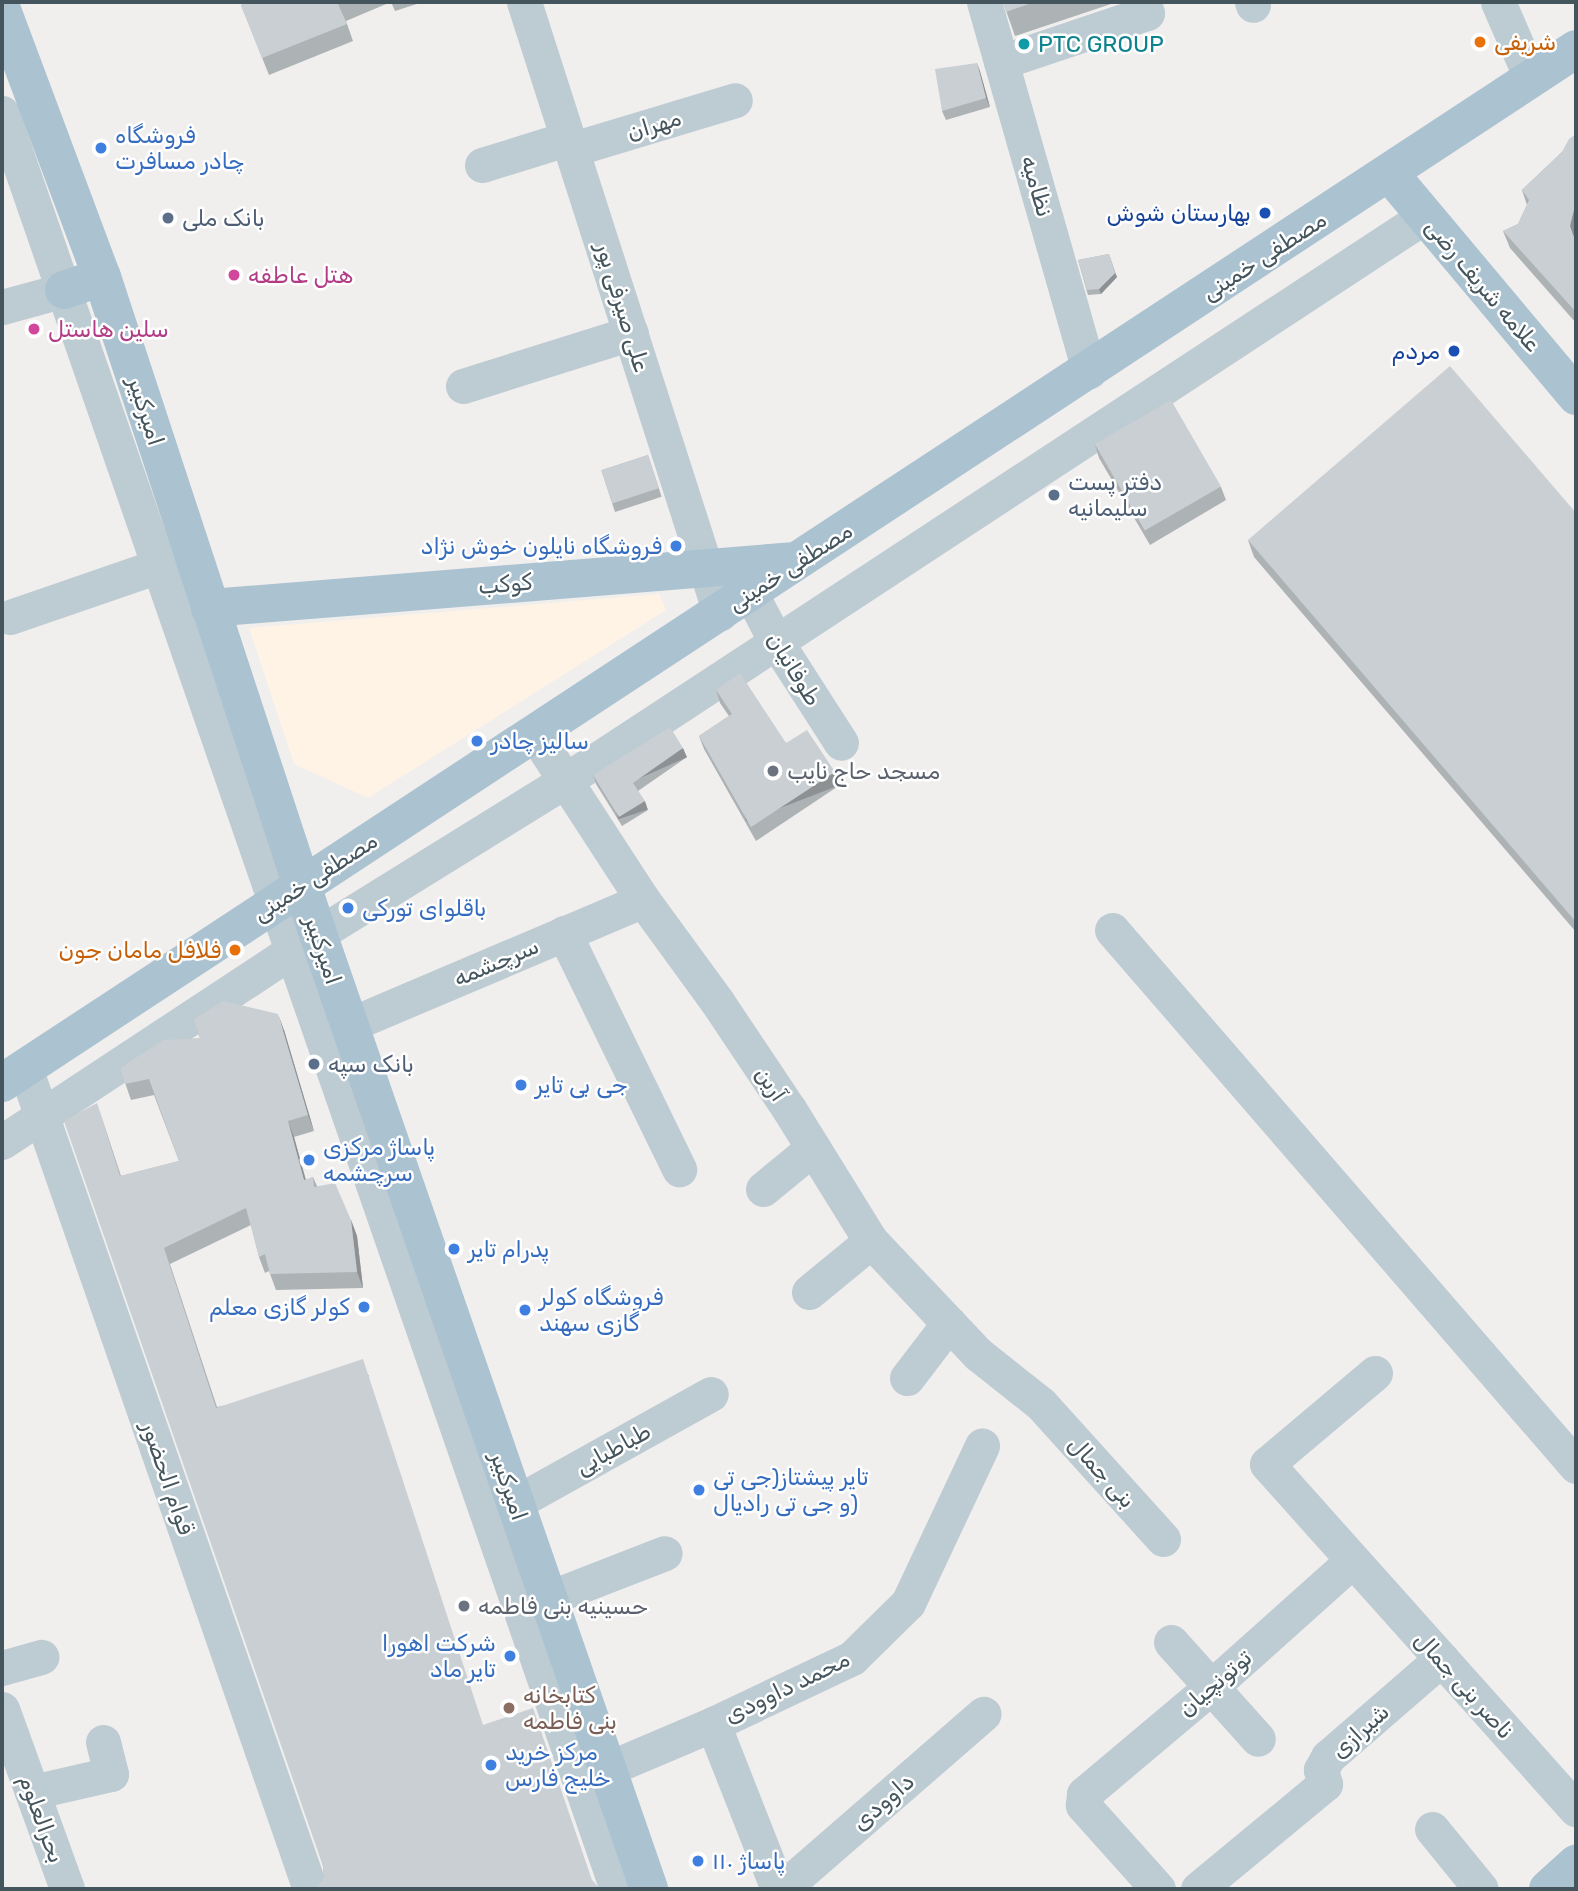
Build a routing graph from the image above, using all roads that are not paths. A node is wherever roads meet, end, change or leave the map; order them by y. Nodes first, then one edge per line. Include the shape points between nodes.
1 (524, 2) edge
2 (984, 2) edge
3 (1143, 2) edge
4 (1498, 2) edge
5 (2, 10) edge
6 (1576, 49) edge
7 (1001, 62) junction
8 (1531, 78) junction
9 (735, 100) dead end
10 (2, 113) edge
11 (571, 143) junction
12 (482, 165) dead end
13 (1390, 174) junction
14 (1425, 216) junction
15 (103, 277) junction
16 (64, 290) junction
17 (2, 307) edge
18 (631, 333) junction
19 (1090, 371) junction
20 (463, 386) dead end
21 (1576, 396) edge
22 (800, 560) junction
23 (158, 565) junction
24 (705, 567) junction
25 (735, 603) junction
26 (210, 608) junction
27 (10, 617) dead end
28 (775, 640) junction
29 (535, 734) junction
30 (841, 743) dead end
31 (566, 780) junction
32 (289, 894) junction
33 (643, 900) junction
34 (1112, 930) dead end
35 (565, 933) junction
36 (305, 942) junction
37 (349, 1025) junction
38 (13, 1075) edge
39 (42, 1115) junction
40 (2, 1142) edge
41 (813, 1148) junction
42 (679, 1169) dead end
43 (763, 1188) dead end
44 (871, 1241) junction
45 (809, 1292) dead end
46 (949, 1323) junction
47 (1375, 1373) dead end
48 (907, 1378) dead end
49 (711, 1394) dead end
50 (1041, 1404) joint
51 (982, 1446) dead end
52 (1576, 1466) edge
53 (515, 1503) junction
54 (1163, 1539) dead end
55 (664, 1553) dead end
56 (1352, 1561) junction
57 (549, 1598) junction
58 (1171, 1642) dead end
59 (41, 1657) dead end
60 (1441, 1659) junction
61 (2, 1668) edge
62 (1211, 1687) junction
63 (2, 1709) edge
64 (984, 1714) dead end
65 (713, 1724) junction
66 (1258, 1739) dead end
67 (103, 1742) dead end
68 (607, 1769) junction
69 (32, 1792) junction
70 (1576, 1809) edge
71 (1432, 1829) dead end
72 (1576, 1864) edge
73 (67, 1889) edge
74 (310, 1889) edge
75 (617, 1889) edge
76 (649, 1889) edge
77 (780, 1889) edge
78 (1158, 1889) edge
79 (1198, 1889) edge
80 (1481, 1889) edge
81 (1548, 1889) edge

1 - 11 street, علی صیرفی پور
2 - 7 street, نظامیه
3 - 7 street via 1147,13
4 - 8 street
5 - 15 main road, امیرکبیر
6 - 8 main road, مصطفی خمینی
7 - 19 street, نظامیه
8 - 13 main road, مصطفی خمینی
9 - 11 street, مهران
10 - 16 street
11 - 12 street, مهران
11 - 18 street, علی صیرفی پور
13 - 14 main road, علامه شریف رضی
13 - 19 main road, مصطفی خمینی
14 - 21 main road, علامه شریف رضی
14 - 28 street
15 - 16 main road
15 - 26 main road, امیرکبیر
16 - 17 street
16 - 23 street
18 - 20 street
18 - 24 street, علی صیرفی پور
19 - 22 main road, مصطفی خمینی
22 - 24 main road, کوکب
22 - 25 main road, مصطفی خمینی
23 - 27 street
23 - 32 street
24 - 25 street, علی صیرفی پور
24 - 26 main road, کوکب
25 - 28 street, طوفانیان
25 - 29 main road, مصطفی خمینی
26 - 32 main road, امیرکبیر
28 - 30 street, طوفانیان
28 - 31 street
29 - 31 street, آرین
29 - 32 main road, مصطفی خمینی
31 - 33 street, آرین
31 - 36 street
32 - 36 main road, امیرکبیر
32 - 38 main road, مصطفی خمینی
33 - 35 street, سرچشمه
33 - 41 street, آرین via 718,1003
34 - 52 street
35 - 37 street, سرچشمه
35 - 42 street
36 - 37 main road, امیرکبیر
36 - 39 street
36 - 75 street
37 - 53 main road, امیرکبیر
38 - 39 street, قوام الحضور
39 - 40 street
39 - 74 street, قوام الحضور
41 - 43 street
41 - 44 street, آرین
44 - 45 street
44 - 46 street, آرین
46 - 48 street
46 - 50 street, آرین via 978,1354
47 - 56 street, ناصر بنی جمال via 1267,1464
49 - 53 street, طباطبایی
50 - 54 street, بنی جمال
51 - 65 street, محمد داوودی via 908,1603 880,1632 852,1658
53 - 57 main road, امیرکبیر
55 - 57 street
56 - 60 street, ناصر بنی جمال
56 - 62 street, توتونچیان
57 - 68 main road, امیرکبیر
58 - 62 street
59 - 61 street
60 - 70 street, ناصر بنی جمال
60 - 79 street, شیرازی via 1328,1757 1321,1770 1325,1784
62 - 66 street
62 - 78 street, توتونچیان via 1084,1794 1083,1805
63 - 69 street, بحرالعلوم
64 - 77 street, داوودی
65 - 68 street, محمد داوودی
65 - 77 street
67 - 69 street via 111,1774
68 - 76 main road, امیرکبیر
69 - 73 street, بحرالعلوم
71 - 80 street
72 - 81 main road

